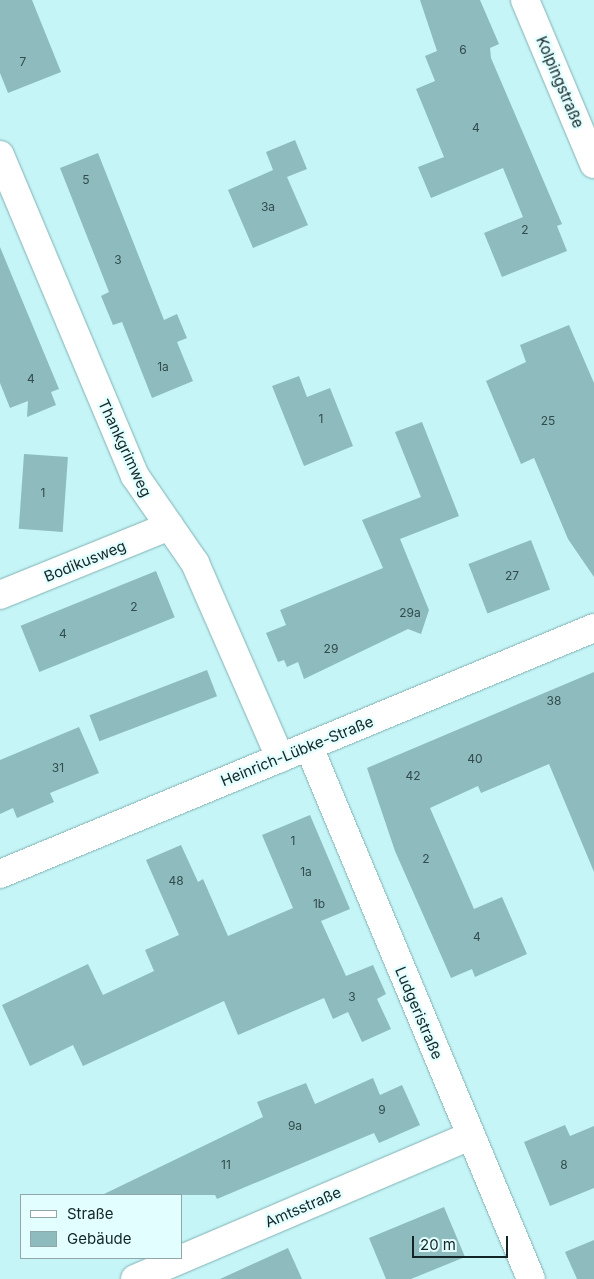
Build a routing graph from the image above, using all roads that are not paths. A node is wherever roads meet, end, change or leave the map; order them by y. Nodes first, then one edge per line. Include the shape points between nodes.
1 (525, 0) edge
2 (0, 155) edge
3 (594, 164) edge
4 (170, 526) junction
5 (0, 595) edge
6 (594, 628) edge
7 (309, 747) junction
8 (280, 758) junction
9 (0, 874) edge
10 (470, 1136) junction
11 (182, 1259) edge
12 (182, 1259) edge
13 (135, 1279) edge
14 (530, 1279) edge

1 - 3 street, Kolpingstraße
2 - 4 street, Thankgrimweg via 135,476
4 - 5 street, Bodikusweg
4 - 8 street, Thankgrimweg via 195,563
6 - 7 street, Heinrich-Lübke-Straße
7 - 8 street, Heinrich-Lübke-Straße
7 - 10 street, Ludgeristraße
8 - 9 street, Heinrich-Lübke-Straße
10 - 12 street, Amtsstraße
10 - 14 street, Ludgeristraße
11 - 13 street, Amtsstraße

